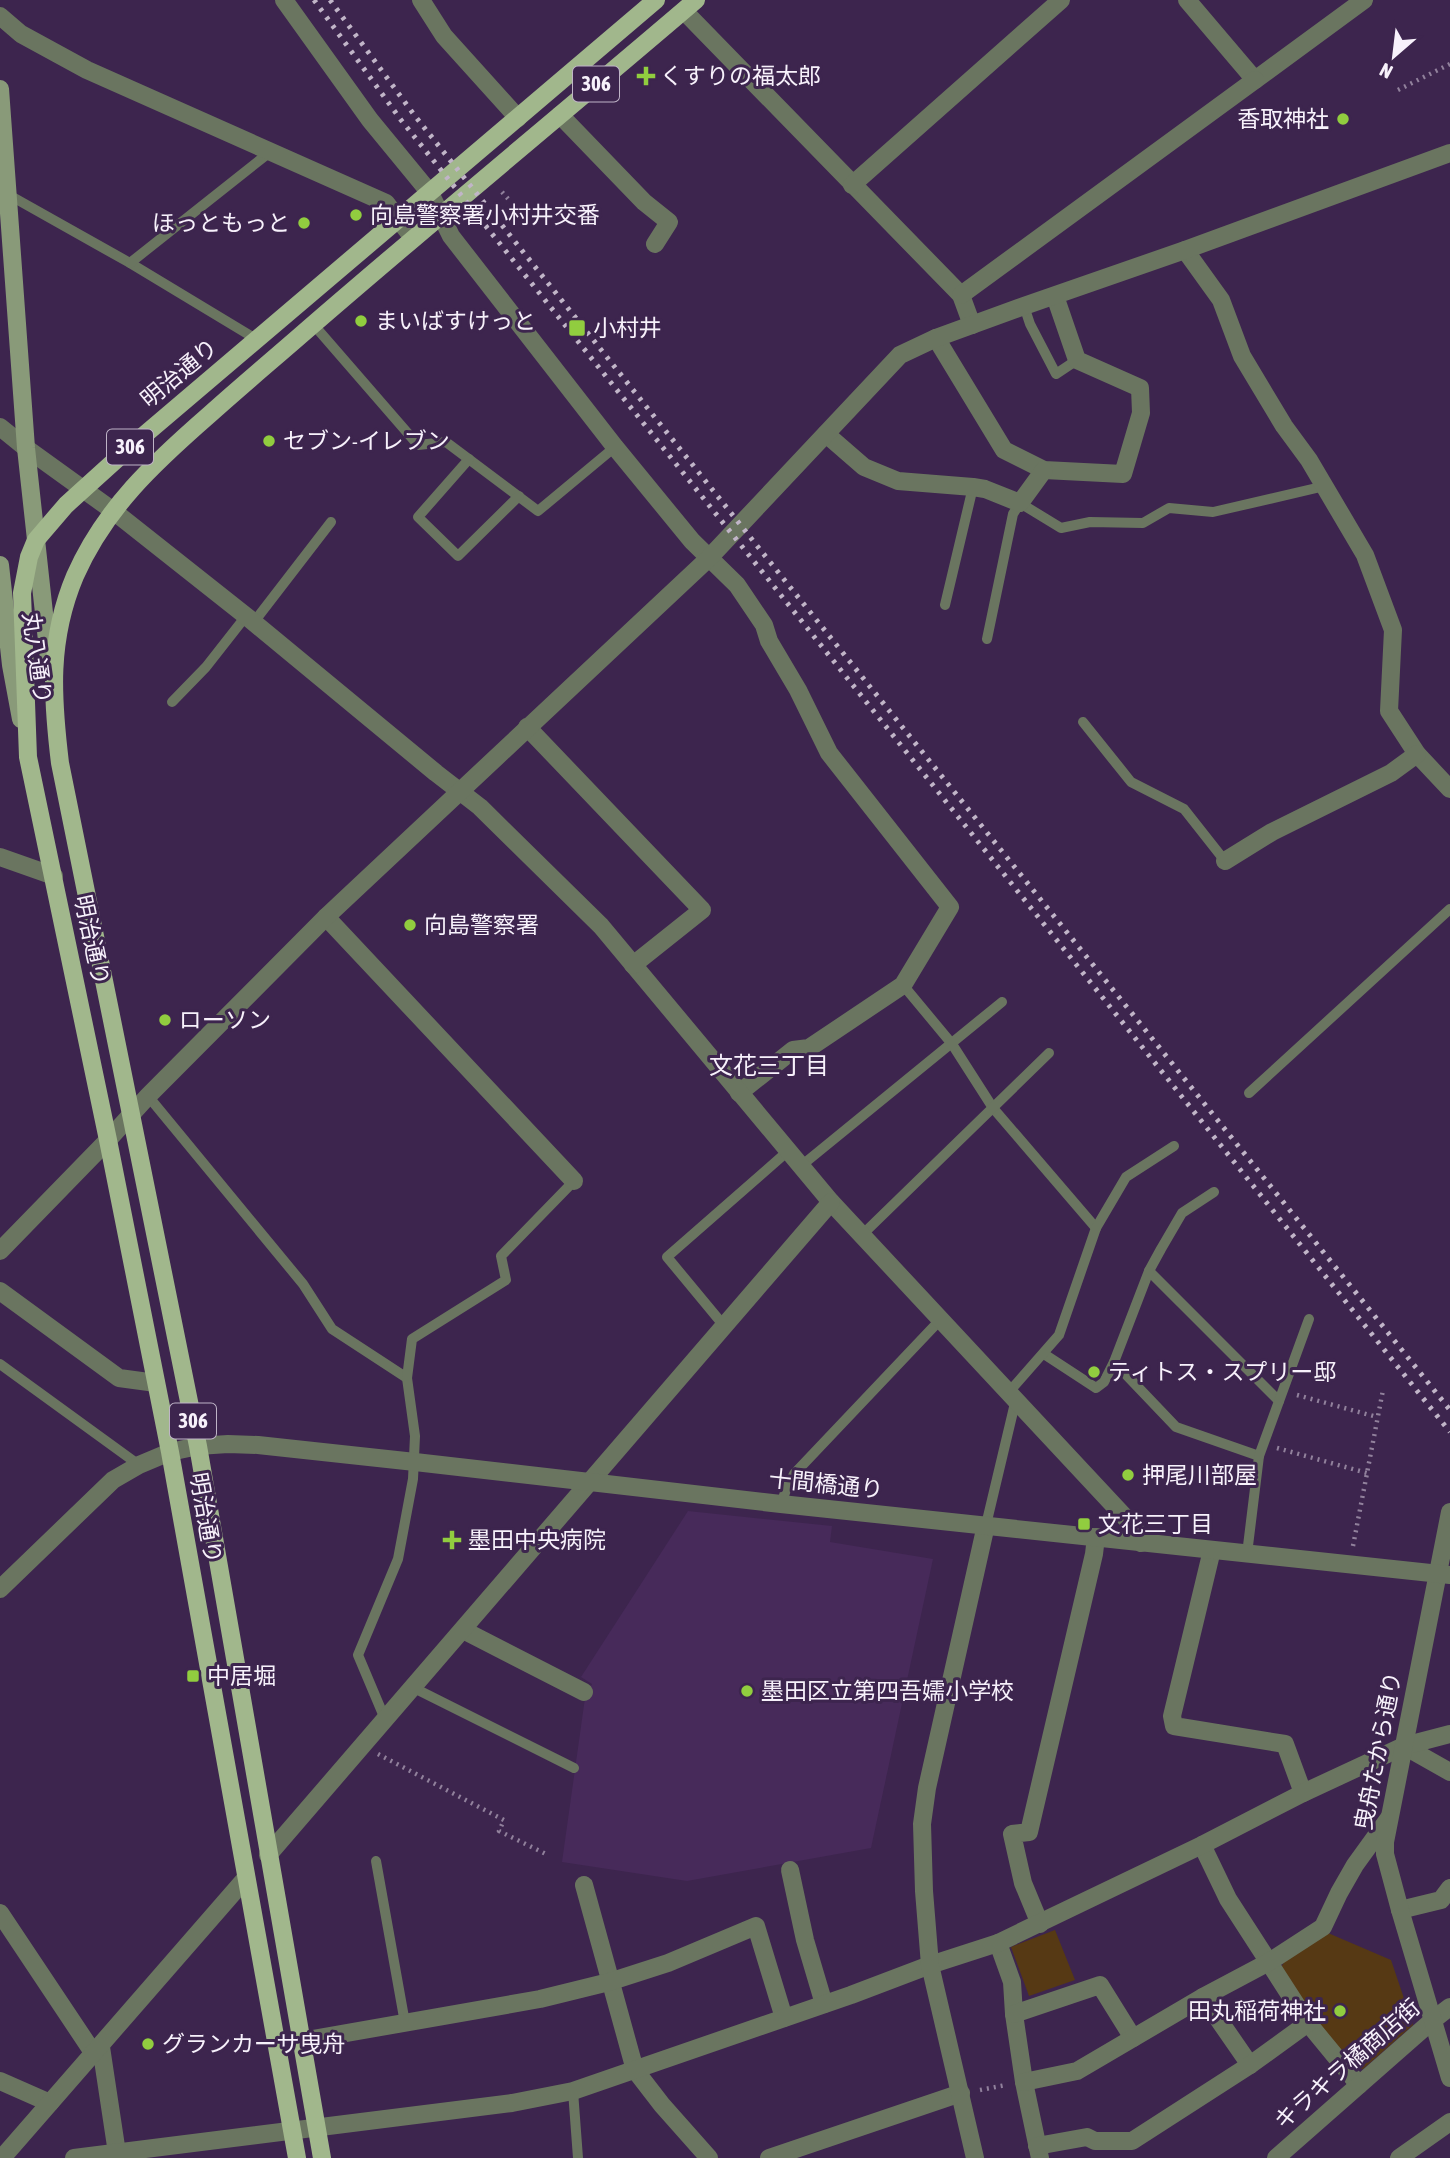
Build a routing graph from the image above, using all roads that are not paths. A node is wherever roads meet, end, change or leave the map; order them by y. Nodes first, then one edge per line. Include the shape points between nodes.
1 (284, 0) edge
2 (421, 0) edge
3 (656, 0) edge
4 (1061, 0) edge
5 (1187, 0) edge
6 (1364, 0) edge
7 (690, 5) edge
8 (0, 16) edge
9 (1255, 80) junction
10 (0, 89) edge
11 (560, 115) junction
12 (518, 118) junction
13 (270, 152) junction
14 (1450, 153) edge
15 (852, 185) junction
16 (430, 192) junction
17 (9, 195) junction
18 (441, 216) junction
19 (398, 219) junction
20 (413, 238) junction
21 (654, 243) dead end
22 (1185, 250) junction
23 (130, 263) junction
24 (961, 295) junction
25 (1055, 296) junction
26 (1024, 306) junction
27 (313, 324) junction
28 (972, 325) junction
29 (936, 338) junction
30 (256, 339) junction
31 (1077, 360) junction
32 (0, 427) edge
33 (826, 435) junction
34 (615, 447) junction
35 (26, 448) junction
36 (469, 459) junction
37 (1044, 470) junction
38 (1325, 486) junction
39 (973, 487) junction
40 (83, 489) junction
41 (519, 496) junction
42 (1020, 503) junction
43 (112, 510) junction
44 (331, 522) dead end
45 (36, 540) junction
46 (709, 558) junction
47 (0, 565) edge
48 (945, 605) dead end
49 (250, 619) junction
50 (987, 639) dead end
51 (52, 687) junction
52 (172, 702) dead end
53 (1083, 722) dead end
54 (527, 727) junction
55 (1417, 754) junction
56 (28, 757) junction
57 (1450, 789) edge
58 (459, 791) junction
59 (0, 858) edge
60 (1225, 861) joint
61 (54, 876) junction
62 (1450, 909) edge
63 (326, 917) junction
64 (633, 965) junction
65 (903, 985) junction
66 (1002, 1002) dead end
67 (952, 1044) junction
68 (1049, 1053) dead end
69 (739, 1093) junction
70 (1249, 1093) dead end
71 (148, 1096) junction
72 (993, 1108) junction
73 (131, 1116) junction
74 (108, 1140) junction
75 (1174, 1146) dead end
76 (788, 1151) junction
77 (801, 1166) junction
78 (574, 1181) joint
79 (1214, 1192) dead end
80 (831, 1202) junction
81 (1096, 1227) junction
82 (862, 1235) junction
83 (0, 1251) edge
84 (1149, 1271) junction
85 (0, 1291) edge
86 (941, 1319) junction
87 (1309, 1319) dead end
88 (725, 1327) junction
89 (1044, 1354) junction
90 (1114, 1362) junction
91 (0, 1363) edge
92 (407, 1378) junction
93 (156, 1383) junction
94 (1013, 1395) junction
95 (1280, 1396) junction
96 (198, 1446) junction
97 (170, 1452) junction
98 (1259, 1456) junction
99 (415, 1462) junction
100 (139, 1465) junction
101 (589, 1482) junction
102 (781, 1504) junction
103 (1450, 1511) edge
104 (986, 1525) junction
105 (1096, 1537) junction
106 (1141, 1542) junction
107 (1212, 1550) junction
108 (1247, 1554) junction
109 (1444, 1574) edge
110 (0, 1589) edge
111 (463, 1630) junction
112 (412, 1687) junction
113 (584, 1692) dead end
114 (384, 1718) junction
115 (1450, 1734) edge
116 (1404, 1746) junction
117 (574, 1768) dead end
118 (1450, 1772) edge
119 (1303, 1793) junction
120 (1389, 1818) junction
121 (1202, 1845) junction
122 (268, 1855) junction
123 (376, 1861) dead end
124 (790, 1870) dead end
125 (246, 1878) junction
126 (584, 1885) dead end
127 (1450, 1888) edge
128 (1400, 1910) junction
129 (0, 1913) edge
130 (1040, 1924) junction
131 (998, 1943) junction
132 (1269, 1962) junction
133 (930, 1965) junction
134 (609, 1982) junction
135 (1203, 1997) junction
136 (824, 2004) junction
137 (1450, 2007) edge
138 (1014, 2014) junction
139 (784, 2018) junction
140 (1433, 2020) junction
141 (405, 2023) junction
142 (1308, 2023) junction
143 (1133, 2038) junction
144 (301, 2041) junction
145 (97, 2051) junction
146 (1250, 2064) junction
147 (635, 2070) junction
148 (1450, 2078) edge
149 (0, 2081) edge
150 (1024, 2082) junction
151 (1359, 2085) junction
152 (573, 2091) junction
153 (961, 2093) junction
154 (50, 2102) junction
155 (1450, 2122) edge
156 (317, 2127) junction
157 (293, 2130) junction
158 (1097, 2150) edge
159 (117, 2152) junction
160 (809, 2152) edge
161 (1039, 2152) edge
162 (151, 2153) edge
163 (2, 2158) edge
164 (74, 2158) edge
165 (298, 2158) edge
166 (322, 2158) edge
167 (578, 2158) edge
168 (709, 2158) edge
169 (769, 2158) edge
170 (975, 2158) edge
171 (1276, 2158) edge
172 (1399, 2158) edge

1 - 16 street via 370,120
2 - 12 street via 444,36
3 - 12 main road, 明治通り / 306
4 - 15 street
5 - 9 street
6 - 9 street
7 - 11 main road, 明治通り / 306
7 - 15 street
8 - 13 street via 21,34 87,70
9 - 24 street
10 - 17 main road, 丸八通り
11 - 18 main road, 明治通り / 306
11 - 21 street via 668,222
12 - 16 main road, 明治通り / 306
13 - 19 street via 386,203
13 - 23 lane
14 - 22 street
15 - 24 street
16 - 18 street
16 - 19 main road, 明治通り / 306
17 - 23 lane
17 - 35 main road, 丸八通り
18 - 20 main road, 明治通り / 306
18 - 34 street via 451,236
19 - 20 street
19 - 30 main road, 明治通り / 306
20 - 27 main road, 明治通り / 306
22 - 25 street
22 - 38 street via 1221,300 1242,356
23 - 30 lane
24 - 28 street
25 - 26 street
25 - 31 street
26 - 28 street
26 - 31 lane via 1056,374
27 - 36 lane via 418,446 446,442
27 - 43 main road, 明治通り / 306 via 161,457
28 - 29 street
29 - 33 street via 900,355
29 - 37 street via 1004,450
30 - 40 main road, 明治通り / 306
31 - 37 street via 1140,388 1141,413 1123,474
32 - 35 street
33 - 39 street via 864,467 898,481
33 - 46 street
34 - 41 lane via 538,510
34 - 46 street
35 - 40 street
35 - 45 main road, 丸八通り
36 - 41 lane
36 - 41 lane via 418,517 458,556
37 - 42 street
38 - 42 lane via 1213,512 1169,508 1143,523 1090,522 1061,528
38 - 55 street via 1365,555 1393,630 1389,711
39 - 42 street
39 - 48 lane
40 - 43 street
40 - 45 main road, 明治通り / 306
42 - 50 lane via 1013,514
43 - 49 street
43 - 51 main road, 明治通り / 306 via 75,577 56,646
44 - 49 lane
45 - 51 main road, 丸八通り
45 - 56 main road, 明治通り / 306 via 22,593
46 - 54 street
46 - 65 street via 737,585 764,625 829,753 950,907
47 - 56 main road, 丸八通り via 11,665
49 - 52 lane
49 - 58 street
51 - 73 main road, 明治通り / 306 via 60,763
53 - 60 lane via 1131,782 1184,809
54 - 58 street
54 - 64 street via 702,910
55 - 57 street
55 - 60 street via 1391,773 1272,832
56 - 61 main road, 明治通り / 306
58 - 63 street
58 - 64 street via 601,926
59 - 61 street
61 - 74 main road, 明治通り / 306
62 - 70 lane
63 - 71 street
63 - 78 street
64 - 69 street
65 - 67 lane
65 - 69 street via 809,1048 793,1050
66 - 67 lane
67 - 72 lane
67 - 77 lane
68 - 72 lane
69 - 76 street
71 - 73 street
71 - 92 lane via 303,1284 332,1329
72 - 81 lane
72 - 82 lane
73 - 74 street
73 - 96 main road, 明治通り / 306
74 - 83 street
74 - 93 main road, 明治通り / 306
75 - 81 lane via 1126,1177
76 - 77 street
76 - 88 lane via 667,1257
77 - 80 street
78 - 92 lane via 501,1256 506,1280 412,1339
79 - 84 lane via 1182,1213
80 - 82 street
80 - 88 street
81 - 89 lane via 1059,1335
82 - 86 street
84 - 90 lane
84 - 95 lane
85 - 93 street via 119,1378
86 - 94 street
86 - 102 lane via 794,1474
87 - 95 lane
88 - 101 street
89 - 90 lane via 1096,1388
89 - 94 lane
90 - 98 lane via 1176,1427
91 - 100 lane
92 - 99 lane
93 - 97 main road, 明治通り / 306
94 - 104 lane
94 - 106 street via 1133,1527
95 - 98 lane
96 - 97 street, 十間橋通り
96 - 99 street, 十間橋通り via 258,1445
96 - 122 main road, 明治通り / 306
97 - 100 street, 十間橋通り
97 - 125 main road, 明治通り / 306
98 - 108 lane
99 - 101 street, 十間橋通り
99 - 114 lane via 398,1559 358,1655
100 - 110 street, 十間橋通り via 113,1480
101 - 102 street, 十間橋通り
101 - 111 street
102 - 104 street, 十間橋通り
103 - 109 street, 曳舟たから通り
104 - 105 street, 十間橋通り
104 - 133 street via 922,1824
105 - 106 street, 十間橋通り
105 - 130 street via 1029,1832 1012,1834 1023,1883
106 - 107 street, 十間橋通り
107 - 108 street, 十間橋通り
107 - 119 street via 1172,1716 1174,1726 1285,1744
108 - 109 street, 十間橋通り
109 - 116 street, 曳舟たから通り
111 - 112 street
111 - 113 street
112 - 114 street
112 - 117 lane
114 - 122 street
115 - 116 street
116 - 118 street
116 - 119 street
116 - 120 street, 曳舟たから通り
119 - 121 street
120 - 128 street, 曳舟たから通り via 1385,1854
120 - 132 street via 1355,1865 1323,1927
121 - 130 street
121 - 132 street via 1228,1899
122 - 144 main road, 明治通り / 306
123 - 141 lane
124 - 136 street
125 - 145 street
125 - 157 main road, 明治通り / 306
126 - 134 street
127 - 128 street via 1441,1900
128 - 140 street, 曳舟たから通り
129 - 145 street
130 - 131 street
131 - 133 street
131 - 138 street via 1012,1982
132 - 135 street
132 - 142 street
133 - 136 street
133 - 153 street
134 - 139 street via 756,1926
134 - 141 street
134 - 147 street
135 - 143 street
135 - 146 street
136 - 139 street
137 - 140 street, キラキラ橘商店街
138 - 143 street via 1100,1985
138 - 150 street
139 - 147 street
140 - 148 street, 曳舟たから通り
140 - 151 street, キラキラ橘商店街
141 - 144 street
142 - 146 street
142 - 151 street
143 - 150 street via 1077,2071
144 - 156 main road, 明治通り / 306
145 - 154 street
145 - 159 street
146 - 158 street via 1132,2141
147 - 152 street
147 - 168 street
149 - 154 street
150 - 161 street
151 - 171 street, キラキラ橘商店街
152 - 156 street
152 - 167 lane
153 - 160 street
153 - 170 street
154 - 163 street
155 - 172 street
156 - 157 street
156 - 166 main road, 明治通り / 306
157 - 162 street
157 - 165 main road, 明治通り / 306
158 - 161 street via 1087,2137
159 - 162 street
159 - 164 street
160 - 169 street

